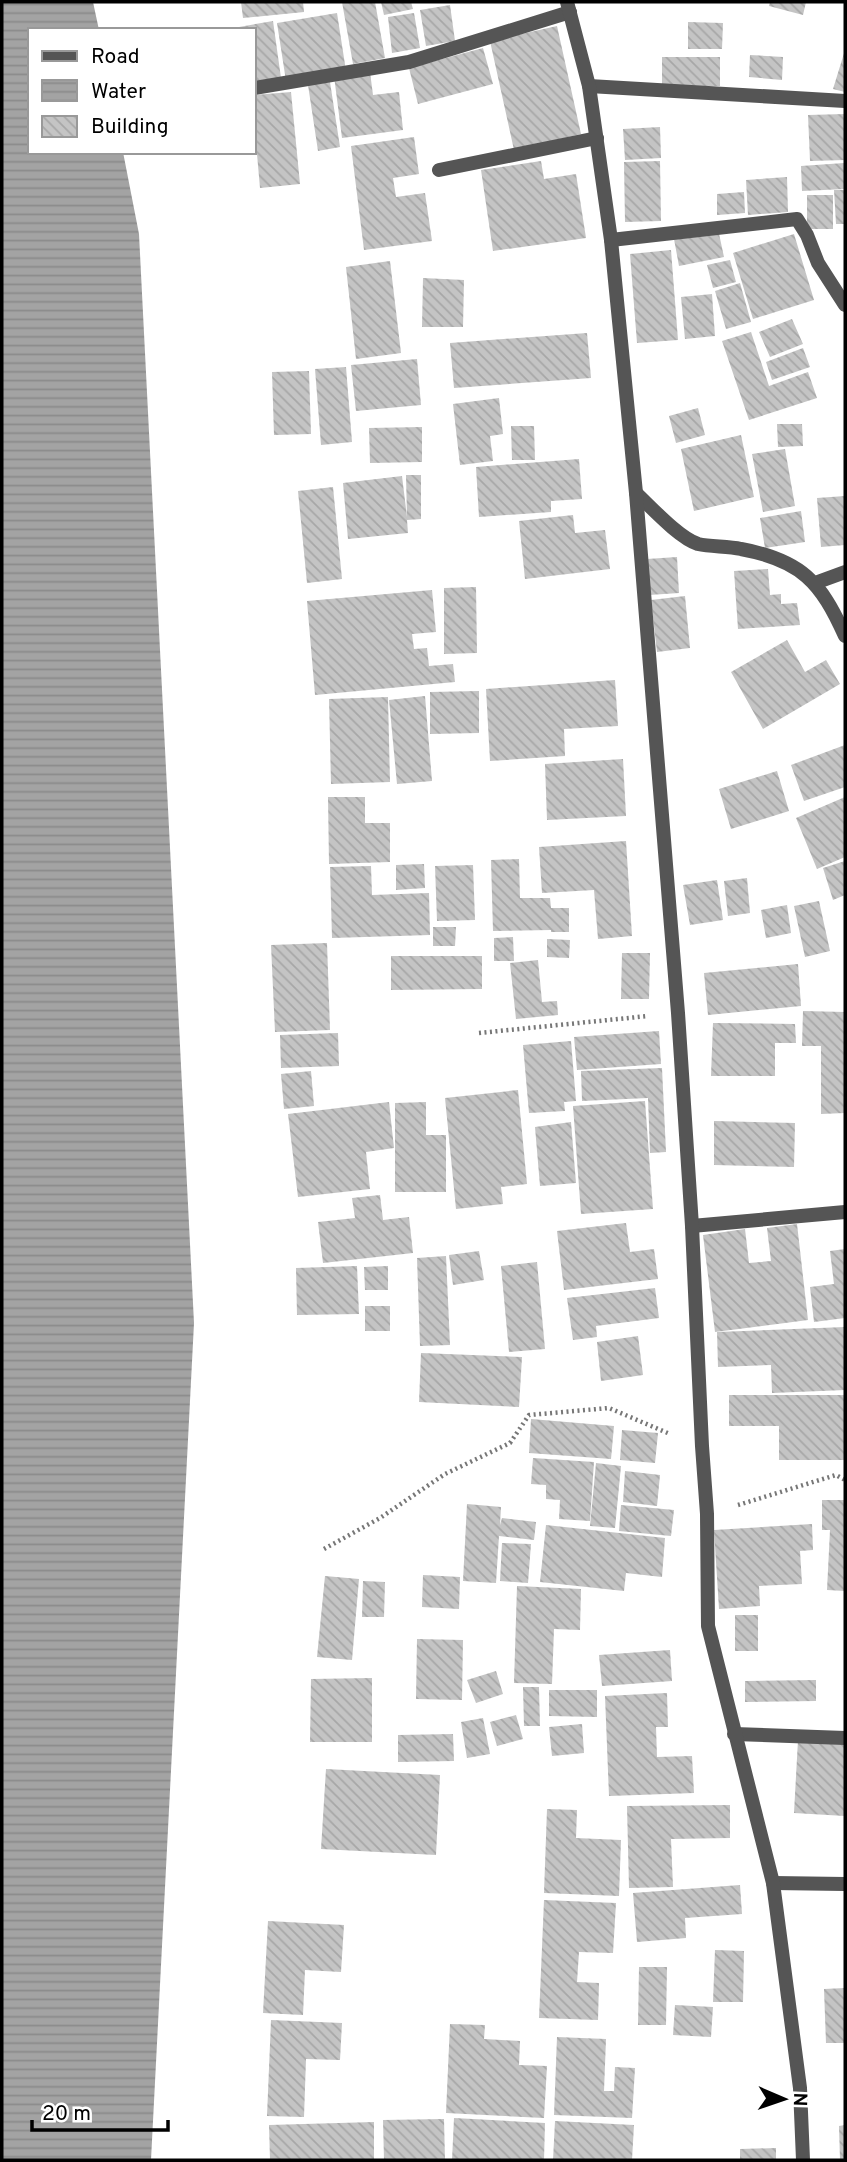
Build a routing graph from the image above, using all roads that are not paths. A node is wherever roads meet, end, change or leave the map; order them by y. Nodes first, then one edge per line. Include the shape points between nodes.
1 (569, 7) edge
2 (589, 86) junction
3 (256, 88) edge
4 (845, 101) edge
5 (597, 138) junction
6 (439, 170) dead end
7 (611, 240) junction
8 (845, 305) edge
9 (636, 493) junction
10 (845, 572) edge
11 (815, 583) junction
12 (845, 636) edge
13 (845, 1212) edge
14 (692, 1226) junction
15 (734, 1734) junction
16 (845, 1738) edge
17 (773, 1883) junction
18 (845, 1884) edge
19 (803, 2160) edge

1 - 2 street
1 - 3 street via 409,62
2 - 4 street
2 - 5 street
5 - 6 street
5 - 7 street
7 - 8 street via 797,219
7 - 9 street
9 - 11 street via 697,544 783,560
9 - 14 street
10 - 11 street
11 - 12 street via 831,604
13 - 14 street
14 - 15 street via 708,1626
15 - 16 street
15 - 17 street
17 - 18 street
17 - 19 street via 800,2088

